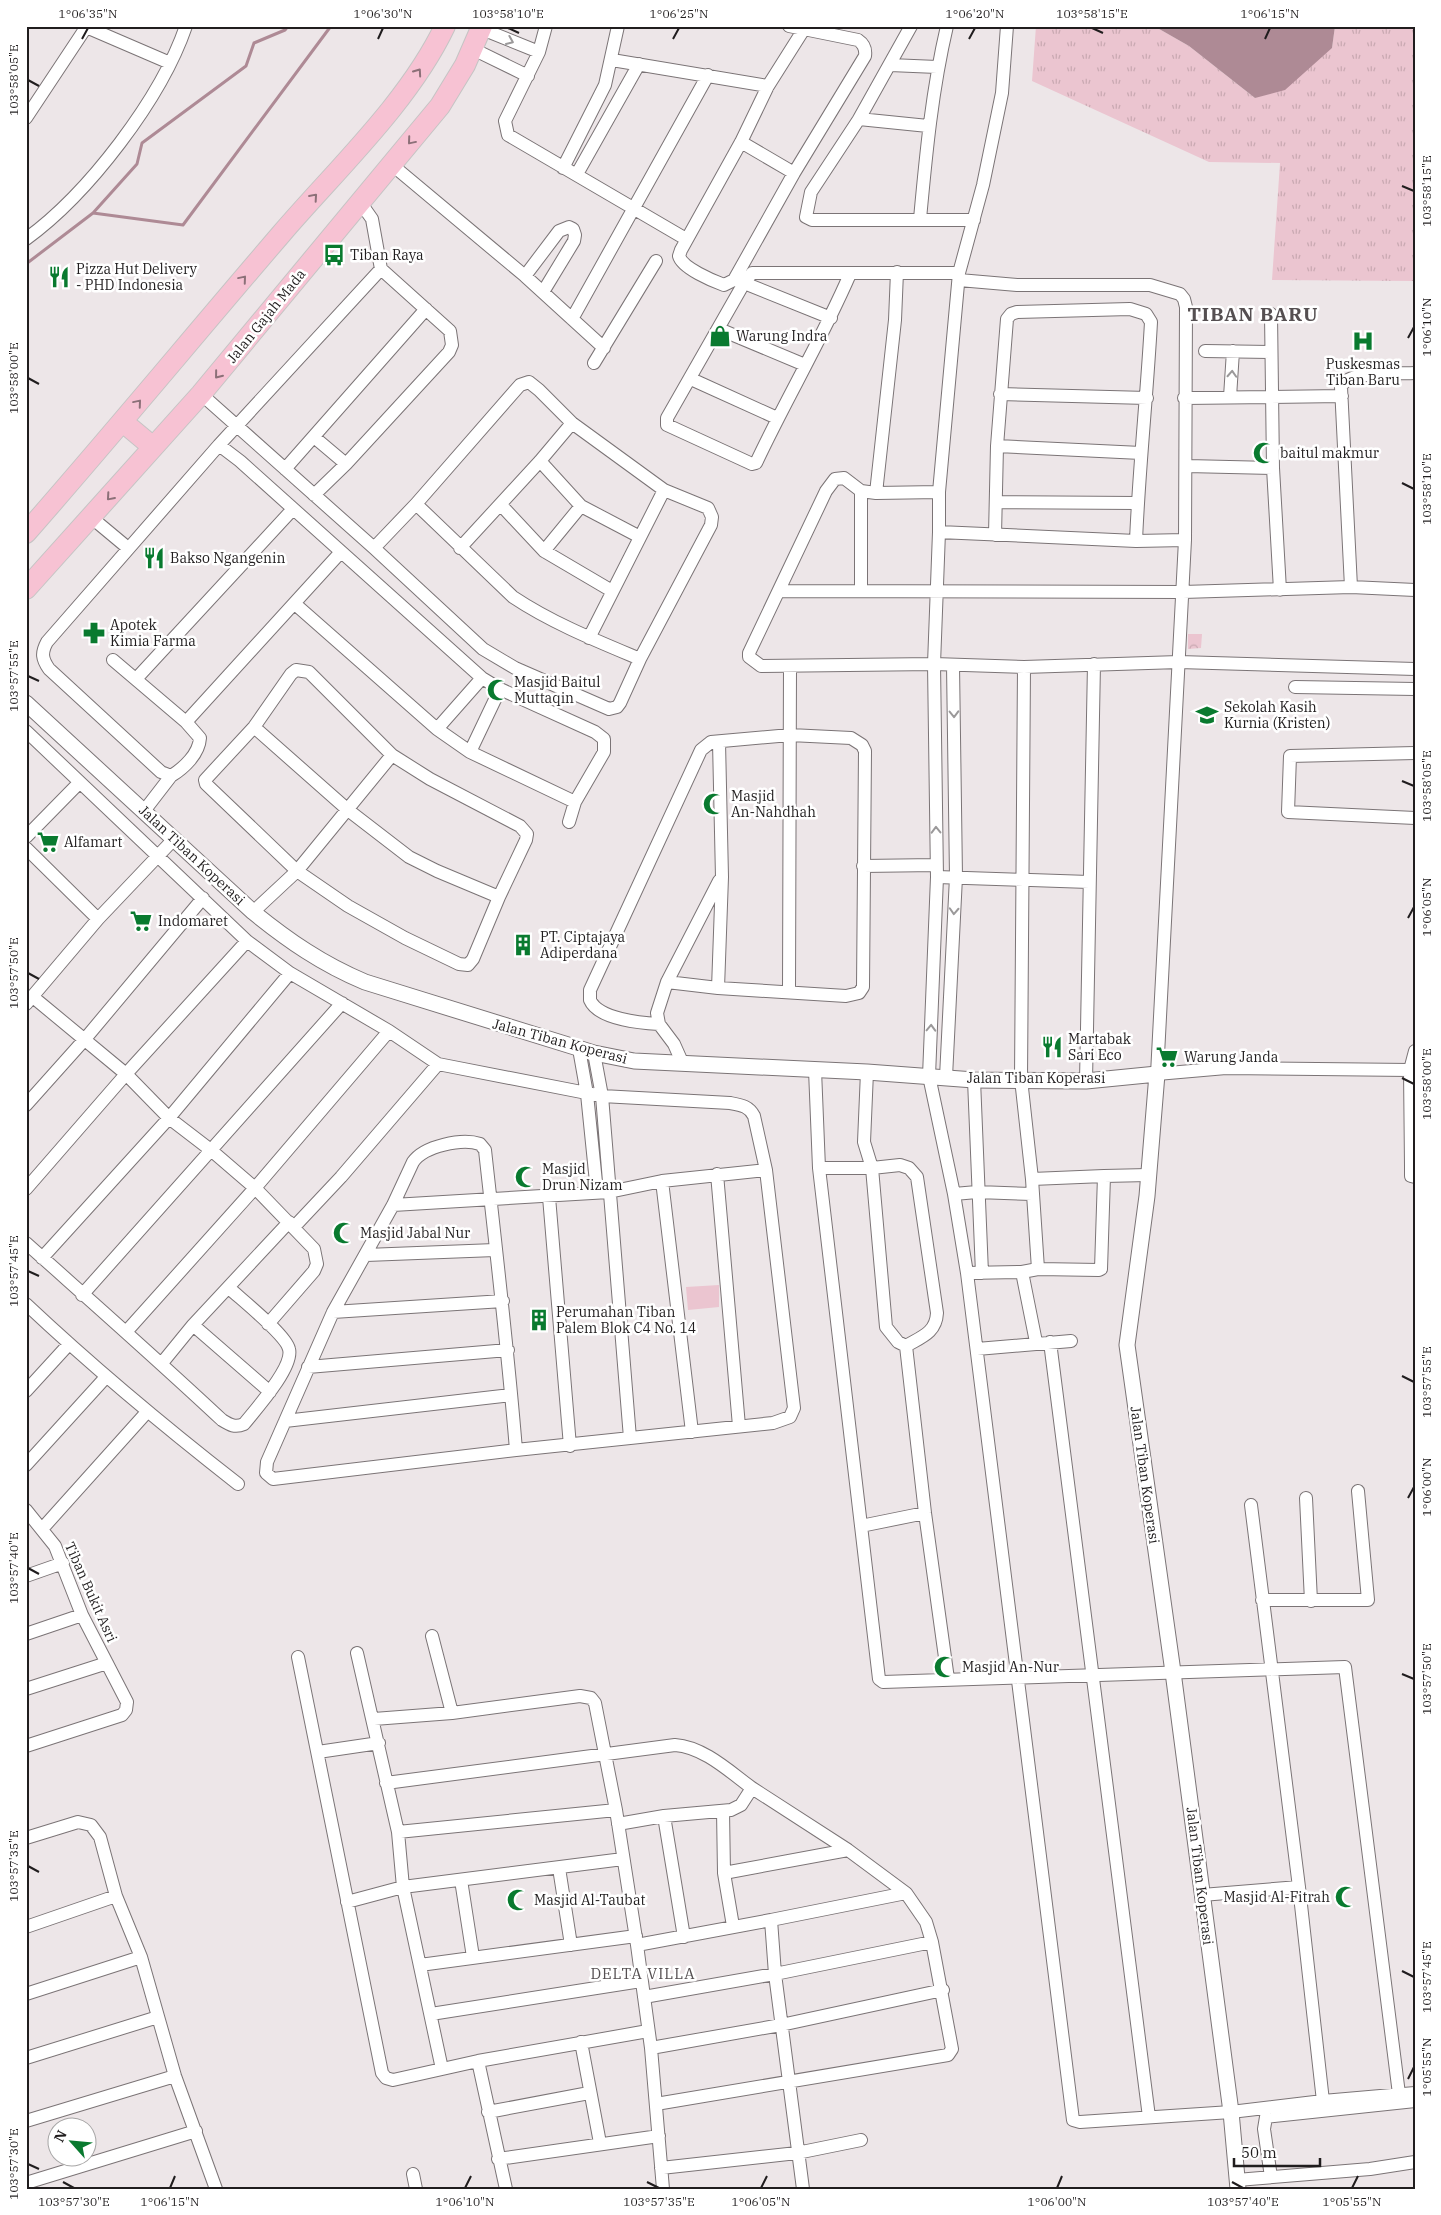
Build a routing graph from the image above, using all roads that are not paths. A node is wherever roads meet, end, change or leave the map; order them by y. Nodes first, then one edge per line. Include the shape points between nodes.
1 (186, 26) edge
2 (445, 26) edge
3 (546, 26) edge
4 (618, 26) edge
5 (789, 26) edge
6 (911, 26) edge
7 (947, 26) edge
8 (1007, 26) edge
9 (86, 27) edge
10 (482, 27) edge
11 (804, 29) junction
12 (473, 49) junction
13 (539, 52) junction
14 (612, 60) junction
15 (170, 63) junction
16 (639, 64) junction
17 (890, 64) junction
18 (937, 68) junction
19 (708, 75) junction
20 (528, 76) junction
21 (768, 86) junction
22 (26, 118) edge
23 (859, 119) junction
24 (928, 126) junction
25 (740, 142) junction
26 (391, 164) junction
27 (564, 168) junction
28 (794, 173) junction
29 (577, 174) junction
30 (360, 202) junction
31 (634, 208) junction
32 (920, 219) junction
33 (974, 220) junction
34 (26, 239) edge
35 (686, 239) junction
36 (656, 261) dead end
37 (381, 269) junction
38 (897, 272) junction
39 (850, 274) junction
40 (524, 276) junction
41 (959, 276) junction
42 (744, 283) junction
43 (543, 292) junction
44 (426, 309) junction
45 (1270, 314) dead end
46 (831, 318) junction
47 (572, 319) junction
48 (719, 329) junction
49 (604, 348) junction
50 (1206, 351) dead end
51 (1233, 352) junction
52 (1270, 352) junction
53 (594, 363) dead end
54 (804, 365) junction
55 (1415, 373) edge
56 (691, 379) junction
57 (202, 394) junction
58 (1000, 394) junction
59 (1271, 396) junction
60 (1342, 396) junction
61 (1230, 397) junction
62 (1147, 398) junction
63 (1184, 398) junction
64 (777, 418) junction
65 (122, 422) junction
66 (572, 423) junction
67 (237, 426) junction
68 (314, 437) junction
69 (220, 445) junction
70 (997, 446) junction
71 (153, 448) junction
72 (1141, 453) junction
73 (540, 462) junction
74 (346, 464) junction
75 (1186, 466) junction
76 (285, 468) junction
77 (1273, 468) junction
78 (664, 490) junction
79 (861, 491) junction
80 (939, 492) junction
81 (876, 493) junction
82 (314, 495) junction
83 (997, 502) junction
84 (1137, 503) junction
85 (416, 504) junction
86 (501, 505) junction
87 (581, 506) junction
88 (293, 509) junction
89 (92, 518) junction
90 (939, 532) junction
91 (26, 533) edge
92 (995, 535) junction
93 (640, 537) junction
94 (1185, 540) junction
95 (1136, 541) junction
96 (128, 548) junction
97 (374, 548) junction
98 (460, 548) junction
99 (544, 551) junction
100 (340, 553) junction
101 (1350, 587) junction
102 (26, 590) edge
103 (1280, 590) junction
104 (1415, 590) edge
105 (612, 591) junction
106 (779, 591) junction
107 (861, 591) junction
108 (937, 592) junction
109 (1183, 592) junction
110 (295, 604) junction
111 (589, 638) junction
112 (640, 659) junction
113 (113, 660) dead end
114 (1179, 662) junction
115 (934, 664) junction
116 (1094, 664) junction
117 (953, 665) junction
118 (790, 666) junction
119 (1024, 667) junction
120 (1415, 669) edge
121 (482, 678) junction
122 (136, 679) junction
123 (1294, 686) dead end
124 (500, 689) junction
125 (1415, 689) edge
126 (26, 702) edge
127 (186, 722) junction
128 (254, 727) junction
129 (438, 729) junction
130 (26, 731) edge
131 (790, 735) junction
132 (719, 742) junction
133 (470, 752) junction
134 (1415, 753) edge
135 (392, 755) junction
136 (171, 776) junction
137 (79, 783) junction
138 (575, 802) junction
139 (348, 810) junction
140 (144, 811) junction
141 (1415, 818) edge
142 (569, 822) dead end
143 (26, 837) edge
144 (174, 839) junction
145 (26, 848) edge
146 (158, 856) junction
147 (863, 866) junction
148 (297, 871) junction
149 (936, 871) junction
150 (722, 877) junction
151 (956, 877) junction
152 (1021, 880) junction
153 (1089, 882) junction
154 (499, 896) junction
155 (202, 898) junction
156 (253, 912) junction
157 (98, 919) junction
158 (247, 941) junction
159 (290, 974) junction
160 (667, 982) junction
161 (718, 988) junction
162 (789, 991) junction
163 (29, 1001) edge
164 (342, 1004) junction
165 (659, 1024) junction
166 (389, 1031) junction
167 (85, 1039) junction
168 (579, 1049) junction
169 (1415, 1051) edge
170 (594, 1053) junction
171 (682, 1062) junction
172 (438, 1064) junction
173 (814, 1070) junction
174 (1410, 1070) junction
175 (867, 1072) junction
176 (126, 1074) junction
177 (1157, 1074) junction
178 (929, 1076) junction
179 (946, 1077) junction
180 (1021, 1079) junction
181 (974, 1080) junction
182 (1086, 1081) junction
183 (587, 1094) junction
184 (602, 1096) junction
185 (26, 1105) edge
186 (169, 1118) junction
187 (212, 1150) junction
188 (819, 1168) junction
189 (872, 1168) junction
190 (766, 1170) junction
191 (717, 1174) junction
192 (1148, 1175) junction
193 (1104, 1176) junction
194 (1415, 1177) edge
195 (1032, 1179) junction
196 (662, 1181) junction
197 (255, 1188) junction
198 (26, 1189) edge
199 (603, 1192) junction
200 (977, 1192) junction
201 (954, 1194) junction
202 (1032, 1194) junction
203 (549, 1197) junction
204 (490, 1198) junction
205 (393, 1205) junction
206 (291, 1224) junction
207 (26, 1244) edge
208 (495, 1250) junction
209 (366, 1255) junction
210 (42, 1258) junction
211 (1038, 1269) junction
212 (1022, 1272) junction
213 (967, 1273) junction
214 (982, 1273) junction
215 (229, 1288) junction
216 (82, 1295) junction
217 (503, 1301) junction
218 (26, 1304) edge
219 (333, 1312) junction
220 (268, 1324) junction
221 (193, 1325) junction
222 (126, 1332) junction
223 (1071, 1341) dead end
224 (1036, 1342) junction
225 (1050, 1342) junction
226 (69, 1344) junction
227 (906, 1346) junction
228 (977, 1349) junction
229 (508, 1350) junction
230 (162, 1363) junction
231 (308, 1367) junction
232 (106, 1377) junction
233 (26, 1391) edge
234 (270, 1392) junction
235 (512, 1395) junction
236 (147, 1412) junction
237 (285, 1421) junction
238 (739, 1426) junction
239 (692, 1432) junction
240 (630, 1438) junction
241 (570, 1446) junction
242 (516, 1450) junction
243 (26, 1466) edge
244 (238, 1484) dead end
245 (1358, 1491) dead end
246 (1306, 1498) dead end
247 (1251, 1504) dead end
248 (26, 1510) edge
249 (925, 1513) junction
250 (861, 1526) junction
251 (42, 1529) junction
252 (63, 1563) junction
253 (26, 1576) edge
254 (1262, 1600) junction
255 (1311, 1601) junction
256 (82, 1615) junction
257 (26, 1634) edge
258 (432, 1636) dead end
259 (357, 1653) dead end
260 (298, 1656) dead end
261 (107, 1663) junction
262 (1270, 1668) junction
263 (1173, 1672) junction
264 (1091, 1674) junction
265 (948, 1679) junction
266 (1018, 1679) junction
267 (26, 1688) edge
268 (452, 1713) junction
269 (374, 1719) junction
270 (379, 1743) junction
271 (26, 1746) edge
272 (318, 1752) junction
273 (604, 1753) junction
274 (386, 1783) junction
275 (752, 1788) junction
276 (616, 1810) junction
277 (723, 1811) junction
278 (664, 1816) junction
279 (618, 1824) junction
280 (398, 1832) junction
281 (26, 1838) edge
282 (848, 1850) junction
283 (623, 1859) junction
284 (559, 1868) junction
285 (724, 1873) junction
286 (461, 1880) junction
287 (403, 1887) junction
288 (1299, 1887) junction
289 (906, 1893) junction
290 (1202, 1895) junction
291 (116, 1896) junction
292 (347, 1902) junction
293 (771, 1920) junction
294 (733, 1926) junction
295 (26, 1927) edge
296 (684, 1937) junction
297 (637, 1940) junction
298 (932, 1942) junction
299 (571, 1945) junction
300 (141, 1957) junction
301 (473, 1957) junction
302 (420, 1965) junction
303 (775, 1974) junction
304 (641, 1981) junction
305 (943, 1990) junction
306 (26, 1994) edge
307 (644, 1997) junction
308 (431, 2014) junction
309 (158, 2017) junction
310 (781, 2025) junction
311 (648, 2031) junction
312 (581, 2042) junction
313 (651, 2048) junction
314 (26, 2058) edge
315 (478, 2061) junction
316 (442, 2069) junction
317 (175, 2076) junction
318 (789, 2082) junction
319 (589, 2093) junction
320 (1415, 2093) edge
321 (1399, 2094) junction
322 (1323, 2100) junction
323 (1415, 2101) edge
324 (656, 2104) junction
325 (488, 2112) junction
326 (1231, 2112) junction
327 (1149, 2118) junction
328 (26, 2121) edge
329 (196, 2131) junction
330 (658, 2136) junction
331 (861, 2140) dead end
332 (600, 2143) junction
333 (797, 2153) junction
334 (498, 2160) junction
335 (1415, 2162) edge
336 (661, 2168) junction
337 (413, 2174) dead end
338 (1271, 2178) junction
339 (26, 2183) edge
340 (1237, 2184) edge
341 (216, 2189) edge
342 (416, 2189) edge
343 (506, 2189) edge
344 (663, 2189) edge
345 (803, 2189) edge

1 - 15 street
65 -> 2 highway via 392,108 434,49
3 - 13 street
4 - 14 street
5 - 11 street
6 - 17 street
7 - 18 street
8 - 33 street via 1002,93
9 - 15 street
9 - 22 street
10 - 12 highway, Jalan Gajah Mada
10 -> 13 street
11 - 21 street
11 - 28 street via 858,40 866,51
12 - 20 street
12 -> 26 highway, Jalan Gajah Mada via 440,106
13 - 20 street
14 - 16 street
14 - 27 street via 605,85
15 - 34 street via 150,101 110,155 48,223
16 - 19 street
16 - 29 street
17 - 18 street
17 - 23 street
18 - 24 street
19 - 21 street
19 - 31 street
20 - 27 street via 506,122 506,132
21 - 25 street
23 - 24 street
23 - 32 street via 811,192 806,217 812,220
24 - 32 street
25 - 28 street
25 - 35 street
26 - 30 highway, Jalan Gajah Mada
26 - 40 street
27 - 29 street
28 - 35 street via 730,283 724,285 708,279 680,260 680,250
29 - 31 street
30 - 37 street via 372,219
30 -> 57 highway, Jalan Gajah Mada
31 - 35 street
31 - 47 street
32 - 33 street
33 - 41 street
36 - 49 street
37 - 44 street
37 - 67 street
38 - 39 street
38 - 41 street
38 - 81 street via 895,320
39 - 42 street via 752,273
39 - 46 street
40 - 43 street
40 - 43 street via 559,231 569,227 573,229 574,241
41 - 63 street via 1017,285 1150,285 1180,294 1186,306
41 - 80 street
42 - 46 street
42 - 48 street
43 - 47 street
44 - 68 street
44 - 74 street via 450,331 452,344 449,352
45 - 52 street
46 - 54 street
47 - 49 street
48 - 54 street
48 - 56 street
49 - 53 street
50 - 51 street
51 - 52 street
61 -> 51 street
52 - 59 street
54 - 64 street
55 - 60 street via 1357,376 1342,383
56 - 64 street
56 - 64 street via 667,418 667,425 752,464 756,463
57 - 67 street
57 - 71 highway, Jalan Gajah Mada
58 - 62 street
58 - 62 street via 1005,328 1010,314 1130,309 1146,314 1150,322
58 - 70 street
59 - 60 street
59 - 61 street
59 - 77 street
60 - 101 street
61 - 63 street
62 - 72 street
63 - 75 street
65 - 71 highway
65 - 91 highway
66 - 73 street
66 - 78 street
66 - 85 street via 539,390 524,382
67 - 69 street
67 - 76 street
68 - 74 street
68 - 76 street
69 - 88 street
69 - 96 street
70 - 72 street
70 - 83 street
71 -> 89 highway, Jalan Gajah Mada
72 - 84 street
73 - 86 street
73 - 87 street
74 - 82 street
75 - 77 street
75 - 94 street
76 - 82 street
77 - 103 street
78 - 93 street
78 - 112 street via 708,508 711,525
79 - 81 street
79 - 106 street via 844,478 835,479 826,491
79 - 107 street
80 - 81 street
80 - 90 street
82 - 97 street
83 - 84 street
83 - 92 street
84 - 95 street
85 - 97 street
85 - 98 street
86 - 98 street
86 - 99 street
87 - 93 street
87 - 99 street
88 - 100 street
88 - 122 street
89 - 96 street
89 - 102 highway, Jalan Gajah Mada
90 - 92 street
90 - 108 street
92 - 95 street
93 - 105 street
94 - 95 street
94 - 109 street
96 - 136 street via 47,642 42,656 49,669 162,772
97 - 112 street via 493,656 609,709 620,703
98 - 111 street via 513,597
99 - 105 street
100 - 110 street
100 - 121 street
101 - 103 street
101 - 104 street
103 - 109 street
105 - 111 street
106 - 107 street
106 - 118 street via 749,657 761,666
107 - 108 street
108 - 109 street
108 - 115 street
109 - 114 street
110 - 127 street
110 - 129 street
111 - 112 street
113 - 122 street
114 - 116 street
114 - 120 street
114 - 177 street
115 - 117 street
115 - 118 street
149 -> 115 street
116 - 119 street
116 - 153 street
117 - 119 street
117 -> 151 street
118 - 131 street
119 - 152 street
121 - 124 street
121 - 129 street
122 - 127 street
123 - 125 street
124 - 133 street
124 - 138 street via 604,739 604,752
126 - 140 street, Jalan Tiban Koperasi
127 - 136 street via 200,742 189,761
128 - 135 street via 290,674 302,670 309,672
128 - 139 street
128 - 148 street via 206,780 206,784
129 - 133 street
130 - 137 street
131 - 132 street
131 - 147 street via 851,738 862,745 865,751
131 - 162 street
132 - 150 street
132 - 165 street via 705,745 701,750 590,990 590,1000 597,1008 627,1021
133 - 138 street
134 - 141 street via 1290,756 1288,812
135 - 139 street
135 - 154 street via 525,830 526,840
136 - 140 street
137 - 143 street
137 - 146 street
138 - 142 street
139 - 148 street
139 - 154 street via 421,864
140 - 144 street, Jalan Tiban Koperasi
144 - 146 street
144 - 156 street, Jalan Tiban Koperasi
145 - 157 street
146 - 155 street
146 - 157 street
147 - 149 street
147 - 162 street via 863,987 859,993 846,996
148 - 154 street via 396,934 465,965 473,959
148 - 156 street
149 - 151 street
178 -> 149 street
150 - 160 street
150 - 161 street
151 - 152 street
151 -> 179 street
152 - 153 street
152 - 180 street
153 - 182 street
155 - 158 street
155 - 167 street
156 - 168 street, Jalan Tiban Koperasi via 333,968 365,982
157 - 163 street
158 - 159 street
158 - 176 street
159 - 164 street
159 - 186 street
160 - 161 street
160 - 165 street via 657,1013
161 - 162 street
163 - 167 street
164 - 166 street
164 - 187 street
165 - 171 street
166 - 172 street
166 - 197 street
167 - 176 street
167 - 185 street
168 - 170 street, Jalan Tiban Koperasi
168 - 183 street
169 - 174 street
170 - 171 street, Jalan Tiban Koperasi via 634,1061
170 - 184 street
171 - 173 street, Jalan Tiban Koperasi
172 - 183 street
172 - 206 street via 341,1177
173 - 175 street, Jalan Tiban Koperasi
173 - 188 street
174 - 177 street via 1226,1068
174 - 194 street via 1411,1176
175 - 178 street, Jalan Tiban Koperasi
175 - 189 street via 864,1142
176 - 186 street
176 - 198 street
177 - 182 street, Jalan Tiban Koperasi
177 - 192 street, Jalan Tiban Koperasi
178 - 179 street, Jalan Tiban Koperasi
178 - 201 street
179 - 181 street, Jalan Tiban Koperasi
180 - 181 street, Jalan Tiban Koperasi
180 - 182 street, Jalan Tiban Koperasi
180 - 195 street
181 - 200 street
183 - 184 street
183 - 199 street
184 - 190 street via 744,1106 754,1116
184 - 199 street
186 - 187 street
186 - 210 street
187 - 197 street
187 - 216 street
188 - 189 street
188 - 250 street
189 - 227 street via 886,1327 898,1342
189 - 227 street via 900,1165 909,1168 917,1177 936,1323 931,1332
190 - 191 street
190 - 238 street via 794,1408 785,1420
191 - 196 street
191 - 238 street
192 - 193 street
192 - 263 street, Jalan Tiban Koperasi via 1127,1345
193 - 195 street
193 - 211 street via 1101,1268
195 - 202 street
196 - 199 street
196 - 239 street
197 - 206 street
197 - 222 street
199 - 203 street
199 - 240 street
200 - 201 street
200 - 202 street
200 - 214 street
201 - 213 street
202 - 211 street
203 - 204 street
203 - 241 street
204 - 205 street
204 - 205 street via 485,1150 480,1144 469,1143 432,1147 417,1155
204 - 208 street
205 - 209 street
206 - 215 street
206 - 220 street via 314,1249 317,1264
207 - 210 street
208 - 209 street
208 - 217 street
209 - 219 street
210 - 216 street
211 - 212 street
212 - 214 street
212 - 224 street
213 - 214 street
213 - 228 street
215 - 220 street
215 - 221 street
216 - 222 street
217 - 219 street
217 - 229 street
218 - 226 street
219 - 231 street
220 - 234 street via 286,1340 290,1354
221 - 230 street
221 - 234 street
222 - 230 street
223 - 225 street
224 - 225 street
224 - 228 street
225 - 264 street
226 - 232 street
226 - 233 street
227 - 249 street
228 - 266 street
229 - 231 street
229 - 235 street
230 - 234 street via 231,1426 244,1424
231 - 237 street
232 - 236 street
232 - 243 street
235 - 237 street
235 - 242 street
236 - 244 street
236 - 251 street
237 - 242 street via 266,1467 266,1473 273,1479
238 - 239 street
239 - 240 street
240 - 241 street
241 - 242 street
245 - 255 street via 1368,1600
246 - 255 street
247 - 254 street
248 - 251 street, Tiban Bukit Asri
249 - 250 street
249 - 265 street
250 - 265 street via 879,1679 883,1682
251 - 252 street, Tiban Bukit Asri
252 - 253 street
252 - 256 street, Tiban Bukit Asri
254 - 255 street
254 - 262 street
256 - 257 street
256 - 261 street, Tiban Bukit Asri
258 - 268 street
259 - 269 street
260 - 272 street
261 - 267 street
261 - 271 street, Tiban Bukit Asri via 127,1702 122,1715
262 - 263 street
262 - 288 street
262 - 321 street via 1346,1668
263 - 264 street
263 - 290 street, Jalan Tiban Koperasi
264 - 266 street
264 - 327 street
265 - 266 street
266 - 327 street via 1073,2120
268 - 269 street
268 - 273 street via 586,1697 595,1703
269 - 270 street
270 - 272 street
270 - 274 street
272 - 292 street
273 - 274 street
273 - 275 street via 685,1746 704,1754
273 - 276 street
274 - 280 street
275 - 277 street via 736,1809
275 - 282 street
276 - 279 street
276 - 280 street
277 - 278 street
277 - 285 street
278 - 279 street
278 - 296 street
279 - 283 street
280 - 287 street
281 - 291 street via 78,1822 91,1825 100,1837
282 - 285 street
282 - 289 street
283 - 284 street
283 - 297 street
284 - 286 street
284 - 299 street
285 - 294 street
286 - 287 street
286 - 301 street
287 - 292 street
287 - 302 street
288 - 290 street
288 - 322 street
289 - 293 street
289 - 298 street via 926,1922
290 - 326 street, Jalan Tiban Koperasi
291 - 295 street
291 - 300 street
292 - 316 street via 382,2073 393,2080
293 - 294 street
293 - 303 street
294 - 296 street
296 - 297 street
297 - 299 street
297 - 304 street
298 - 303 street
298 - 305 street
299 - 301 street
300 - 306 street
300 - 309 street
301 - 302 street
302 - 308 street
303 - 307 street
303 - 310 street
304 - 307 street
304 - 308 street
305 - 310 street
305 - 318 street via 953,2045 948,2055
307 - 311 street
308 - 316 street
309 - 314 street
309 - 317 street
310 - 313 street
310 - 318 street
311 - 312 street
311 - 313 street
312 - 315 street
312 - 319 street
313 - 324 street
315 - 316 street
315 - 325 street
317 - 328 street
317 - 329 street
318 - 324 street
318 - 333 street
319 - 325 street
319 - 332 street
320 - 321 street
321 - 322 street
322 - 326 street
323 - 338 street via 1266,2117 1264,2129
324 - 330 street
325 - 334 street
326 - 327 street
326 - 340 street, Jalan Tiban Koperasi
329 - 339 street
329 - 341 street
330 - 332 street
330 - 336 street
331 - 333 street
332 - 334 street
333 - 336 street
333 - 345 street
334 - 343 street
335 - 338 street
336 - 344 street
337 - 342 street
338 - 340 street

